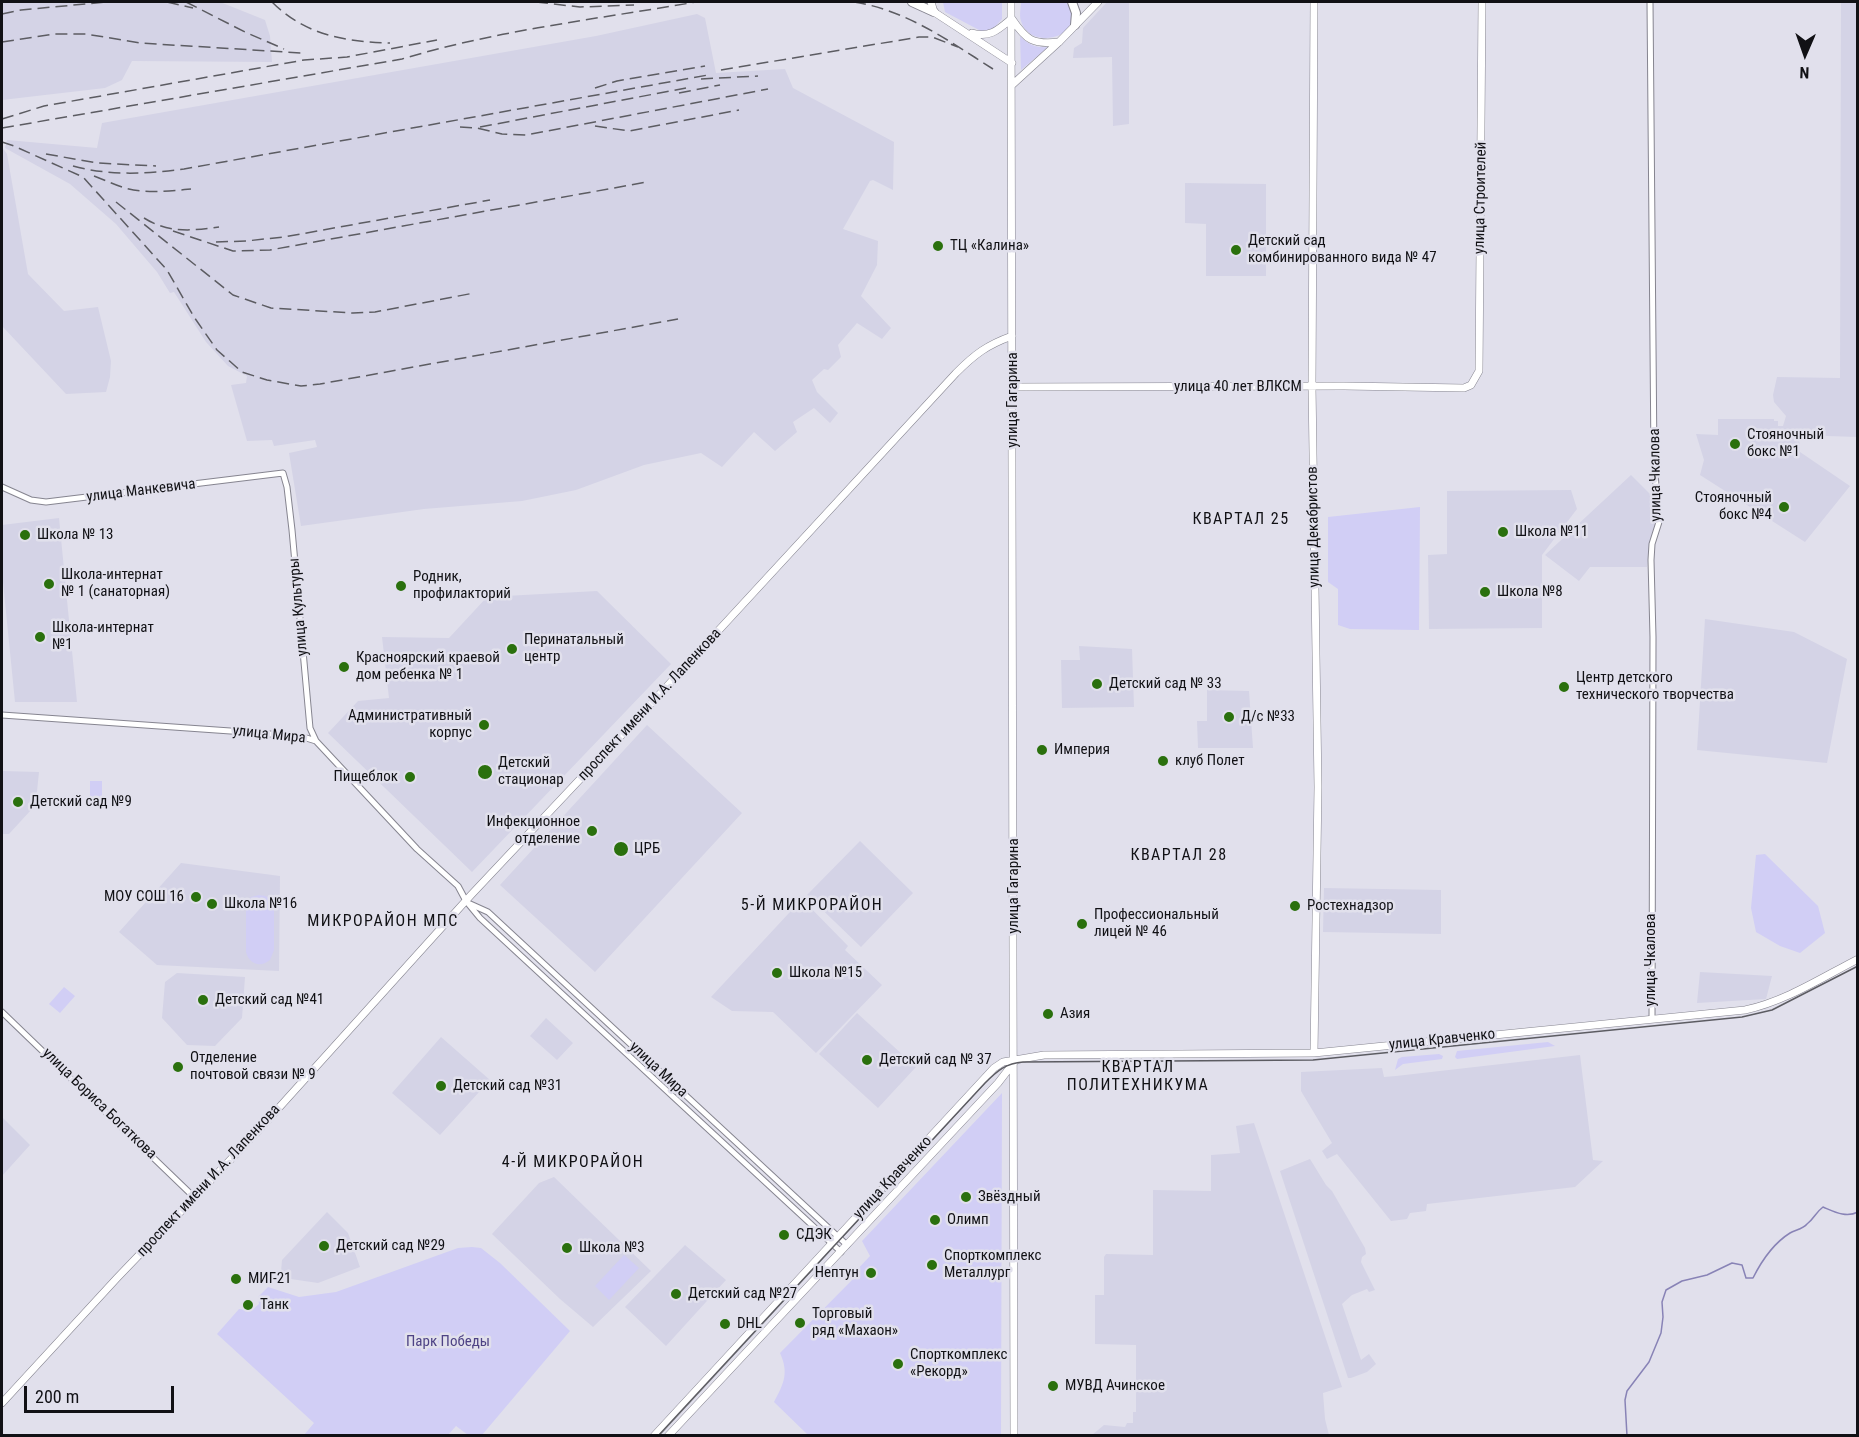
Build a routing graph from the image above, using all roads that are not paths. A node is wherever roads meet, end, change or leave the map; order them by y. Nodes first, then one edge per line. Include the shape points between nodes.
1 (912, 2) edge
2 (931, 2) edge
3 (1072, 2) edge
4 (1098, 2) edge
5 (1314, 2) edge
6 (1482, 2) edge
7 (1650, 2) edge
8 (1011, 5) edge
9 (934, 12) junction
10 (1011, 19) junction
11 (1075, 25) junction
12 (966, 31) junction
13 (1059, 42) junction
14 (1012, 63) junction
15 (1012, 85) junction
16 (1012, 336) junction
17 (1312, 386) junction
18 (1013, 387) junction
19 (1464, 388) joint
20 (283, 473) joint
21 (2, 487) edge
22 (2, 715) edge
23 (316, 741) junction
24 (466, 901) junction
25 (1857, 959) edge
26 (568, 986) junction
27 (562, 993) junction
28 (2, 1012) edge
29 (1652, 1019) junction
30 (1314, 1053) junction
31 (1015, 1061) junction
32 (650, 1063) junction
33 (645, 1070) junction
34 (195, 1198) junction
35 (838, 1237) junction
36 (833, 1244) junction
37 (847, 1245) junction
38 (841, 1252) junction
39 (2, 1403) edge
40 (654, 1436) edge
41 (668, 1436) edge
42 (1014, 1436) edge

1 - 9 highway
2 - 9 main road
3 - 11 highway
4 - 11 main road
5 - 17 main road, улица Декабристов
6 - 19 main road, улица Строителей via 1479,372 1471,385
7 - 29 street, улица Чкалова via 1654,461 1659,522 1651,560
8 - 10 main road, улица Гагарина
9 - 12 main road
10 - 12 main road via 991,34 982,36
10 - 13 main road via 1034,42
10 - 14 main road, улица Гагарина
11 - 13 main road
12 - 14 main road
13 - 15 main road
14 - 15 main road, улица Гагарина
15 - 16 main road, улица Гагарина
16 - 18 main road, улица Гагарина
16 - 24 main road, проспект имени И.А. Лапенкова via 993,342 956,373
17 - 18 main road, улица 40 лет ВЛКСМ
17 - 19 main road, улица 40 лет ВЛКСМ
17 - 30 main road, улица Декабристов via 1318,787
18 - 31 main road, улица Гагарина
20 - 21 street, улица Манкевича via 46,502
20 - 23 street, улица Культуры via 310,728
22 - 23 street, улица Мира via 259,733
23 - 24 street, улица Мира via 417,849 458,885
24 - 26 street, улица Мира via 488,912
24 - 27 street, улица Мира
24 - 34 main road, проспект имени И.А. Лапенкова
25 - 29 main road, улица Кравченко via 1767,1005
26 - 27 street
26 - 32 street, улица Мира
27 - 33 street, улица Мира
28 - 34 street, улица Бориса Богаткова
29 - 30 main road, улица Кравченко
30 - 31 main road, улица Кравченко via 1044,1054
31 - 35 main road, улица Кравченко via 994,1068
31 - 37 main road, улица Кравченко
31 - 42 main road, улица Гагарина
32 - 33 street
32 - 35 street, улица Мира
33 - 36 street, улица Мира
34 - 39 main road, проспект имени И.А. Лапенкова
35 - 36 main road, улица Кравченко
35 - 37 street, улица Мира
36 - 38 street, улица Мира
36 - 40 main road, улица Кравченко
37 - 38 main road, улица Кравченко
38 - 41 main road, улица Кравченко

